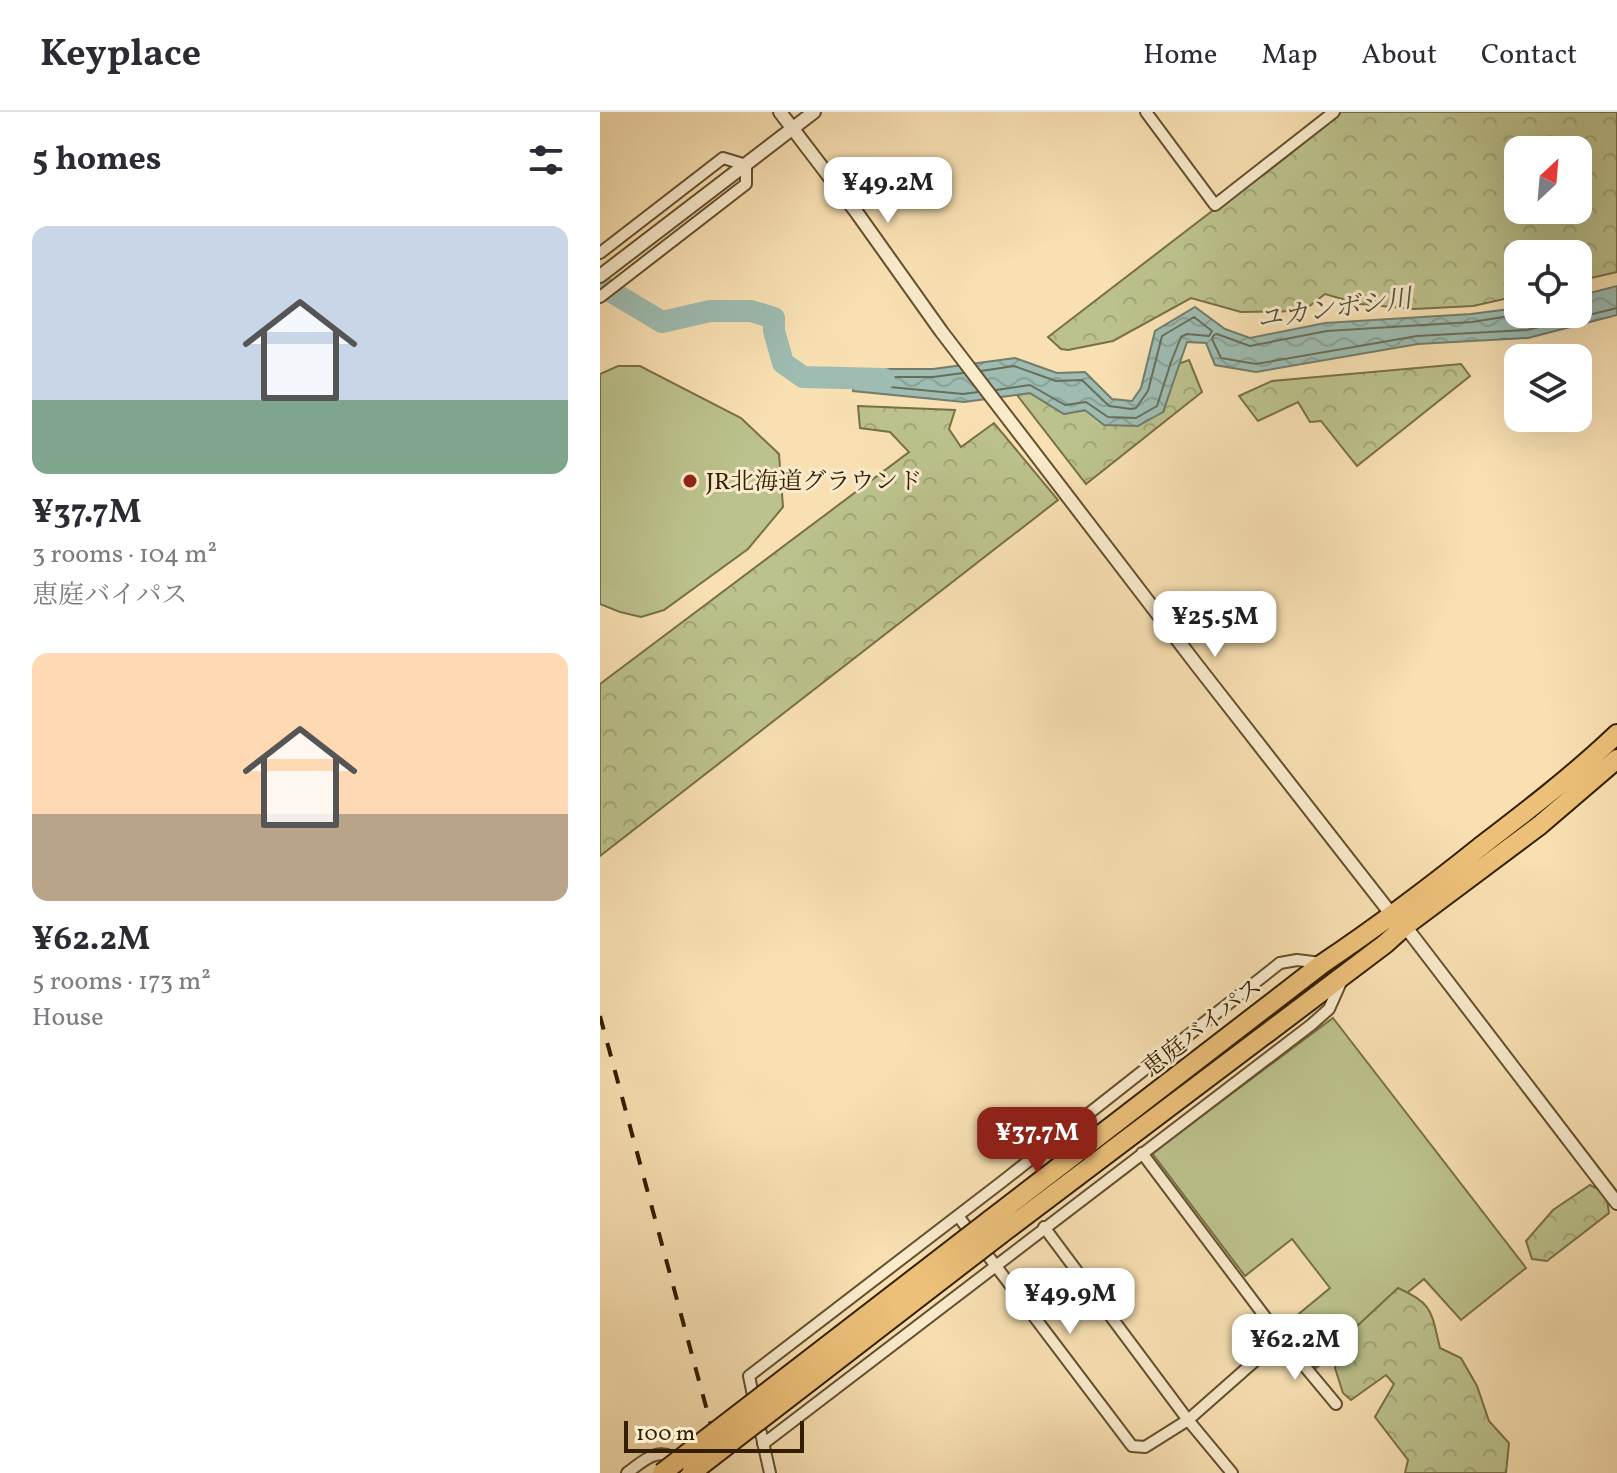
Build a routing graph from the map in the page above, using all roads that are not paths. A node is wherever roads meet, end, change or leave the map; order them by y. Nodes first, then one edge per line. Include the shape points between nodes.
1 (780, 112) edge
2 (814, 112) edge
3 (1146, 112) edge
4 (1334, 112) edge
5 (792, 128) junction
6 (746, 165) junction
7 (600, 253) edge
8 (600, 276) edge
9 (600, 297) edge
10 (1617, 734) edge
11 (1617, 759) edge
12 (1399, 921) junction
13 (1322, 964) junction
14 (1344, 974) junction
15 (1142, 1153) junction
16 (1617, 1203) edge
17 (958, 1216) junction
18 (996, 1227) junction
19 (1044, 1227) junction
20 (996, 1267) junction
21 (1281, 1338) junction
22 (1336, 1404) dead end
23 (1188, 1420) junction
24 (763, 1444) junction
25 (627, 1473) edge
26 (662, 1473) edge
27 (689, 1473) edge
28 (770, 1473) edge
29 (1232, 1473) edge

1 - 5 street
2 - 5 street
3 - 4 street via 1215,205
5 - 6 street
5 - 12 street via 1196,664
6 - 7 street via 723,158
6 - 8 street
6 - 9 street via 746,184
10 - 12 highway, 恵庭バイパス
11 - 12 highway, 恵庭バイパス via 1540,825
12 - 13 highway, 恵庭バイパス
12 - 14 highway, 恵庭バイパス via 1385,944
12 - 16 street
13 - 17 street via 1280,963
13 - 18 highway, 恵庭バイパス
14 - 15 street via 1329,1009
14 - 18 highway, 恵庭バイパス
15 - 19 street
15 - 21 street
17 - 20 street
17 - 24 street via 749,1376
18 - 26 highway, 恵庭バイパス, bridge
18 - 27 highway, 恵庭バイパス, bridge
19 - 20 street
19 - 23 street
20 - 23 street via 1132,1446 1145,1447
20 - 24 street
21 - 22 street
21 - 23 street
23 - 29 street
24 - 28 street
25 - 27 street via 655,1454 681,1462

